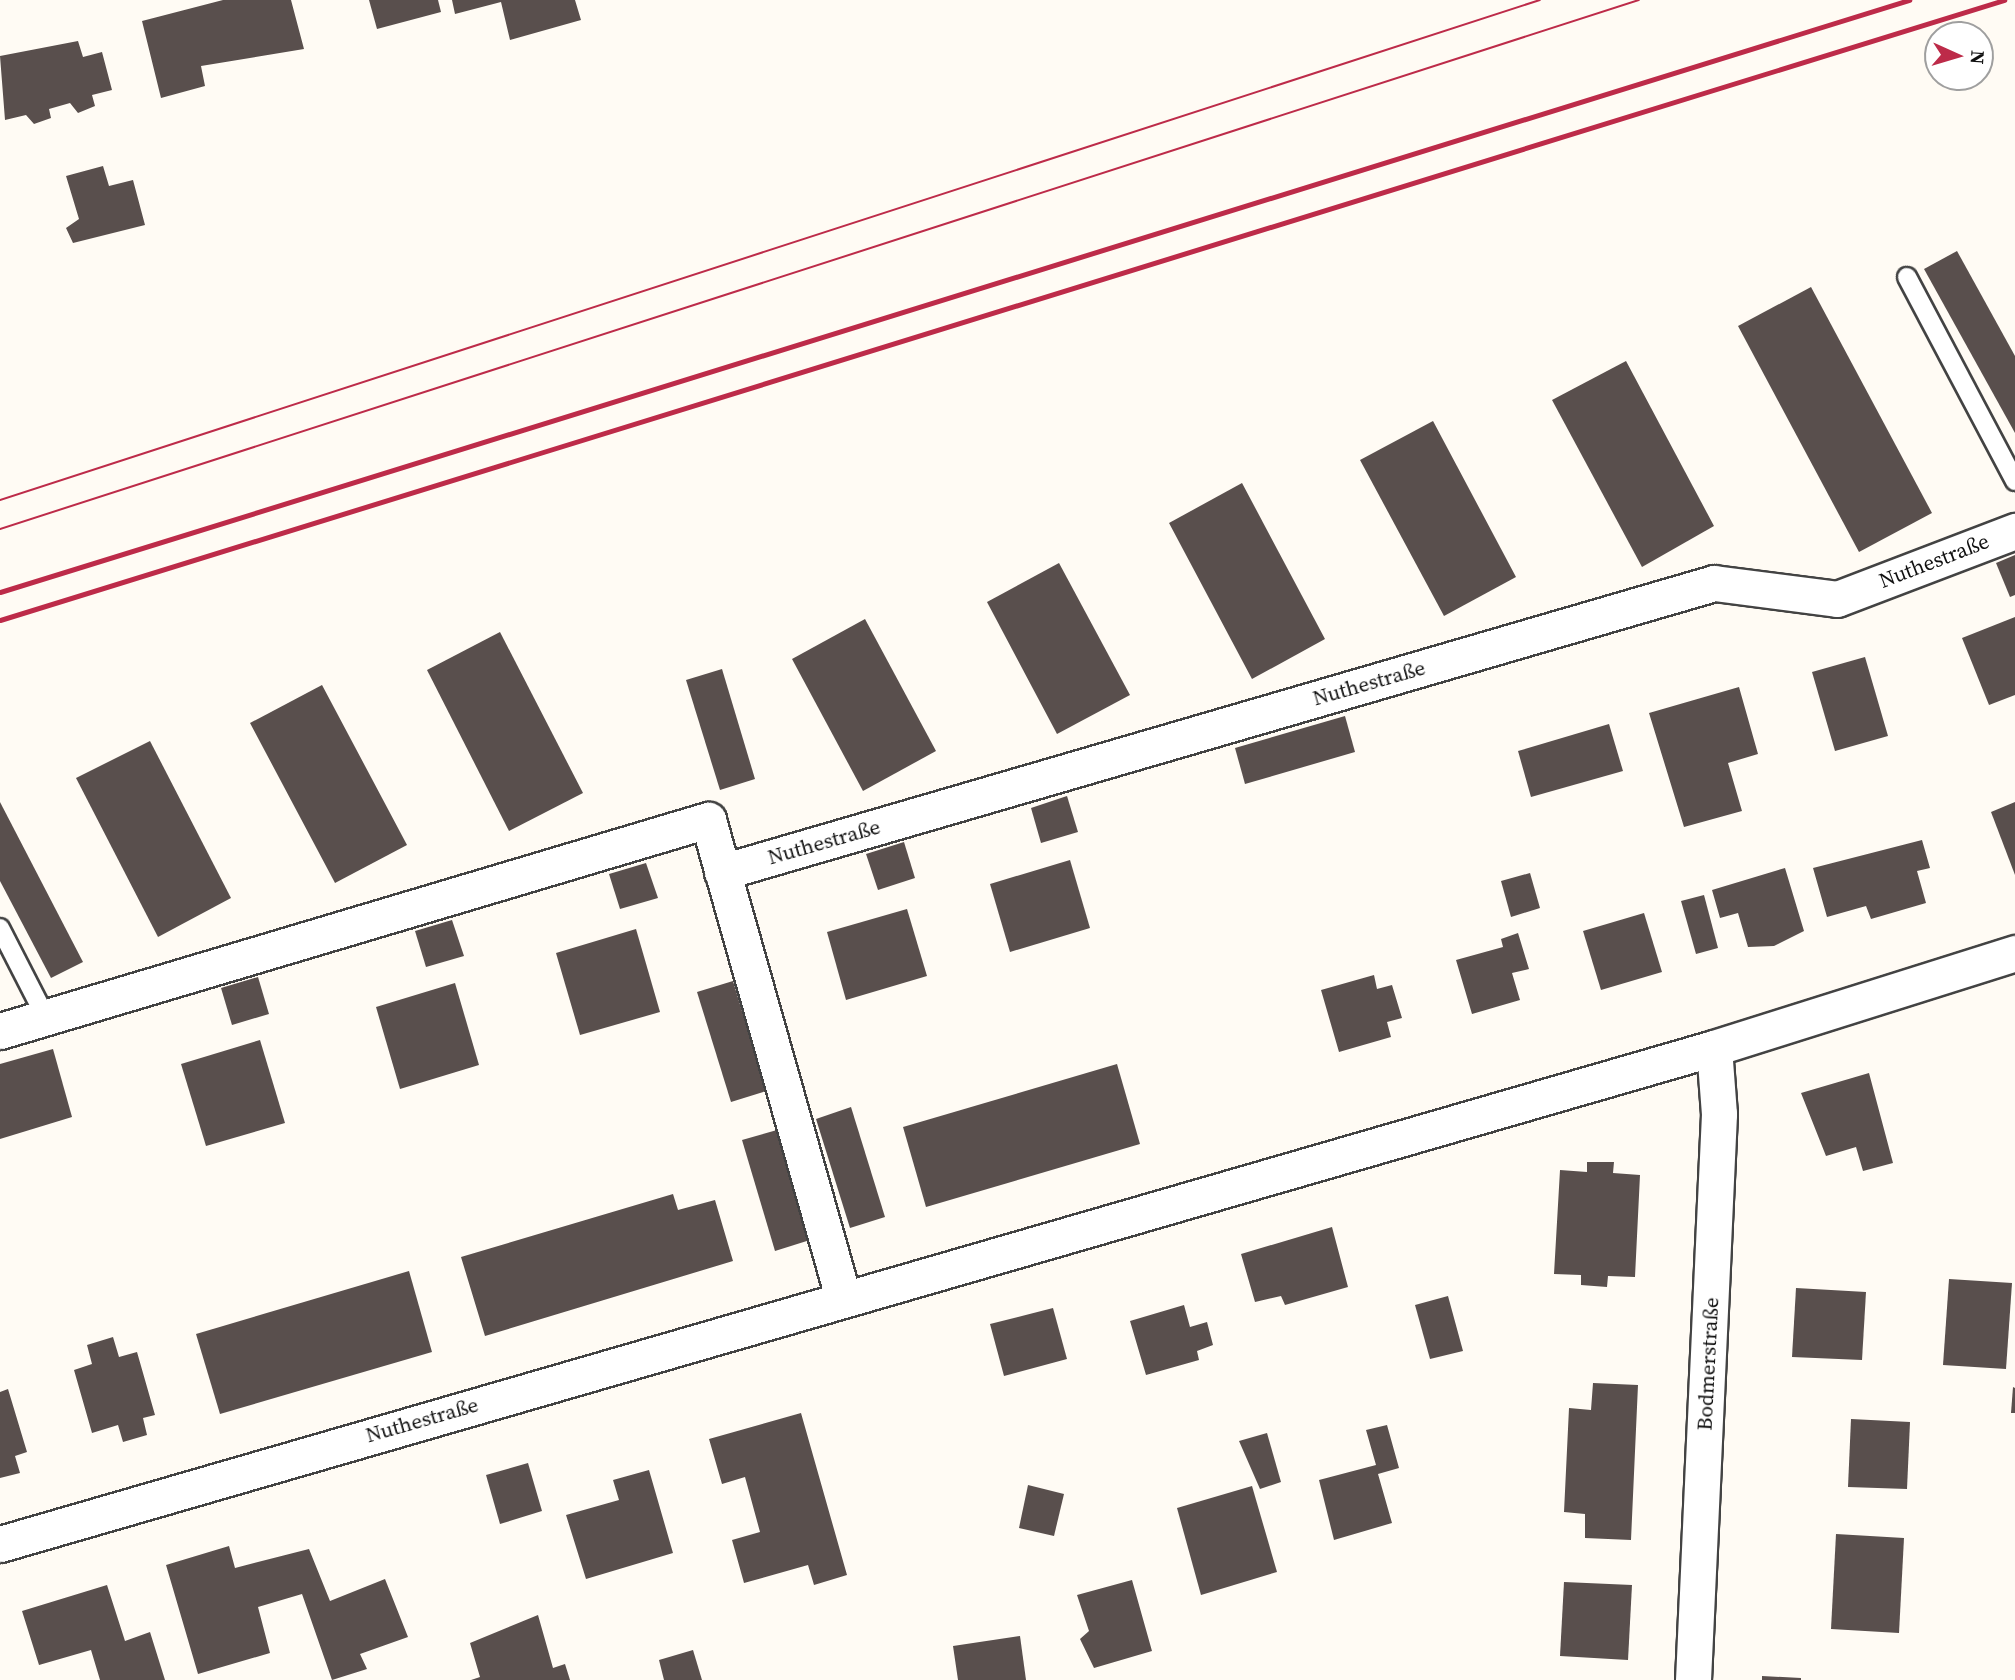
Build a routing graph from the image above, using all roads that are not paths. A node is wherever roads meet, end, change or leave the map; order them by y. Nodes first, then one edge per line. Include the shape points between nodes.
1 (1907, 277) dead end
2 (2015, 481) edge
3 (2015, 531) edge
4 (722, 872) junction
5 (0, 928) edge
6 (2015, 953) edge
7 (46, 1018) junction
8 (0, 1031) edge
9 (1714, 1048) junction
10 (843, 1297) junction
11 (0, 1544) edge
12 (1693, 1680) edge

1 - 2 lane
3 - 4 street, Nuthestraße via 1837,599 1714,583
4 - 7 street via 709,820
4 - 10 street
5 - 7 lane
6 - 9 street, Nuthestraße
7 - 8 street
9 - 10 street, Nuthestraße
9 - 12 street, Bodmerstraße via 1720,1114
10 - 11 street, Nuthestraße

